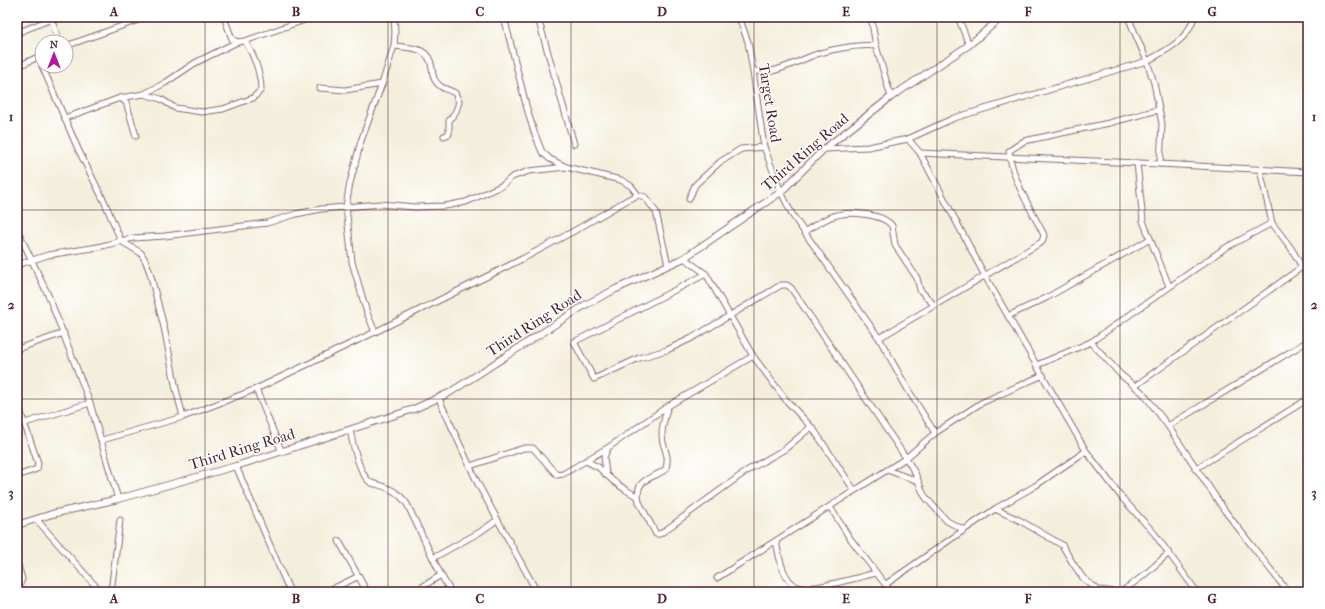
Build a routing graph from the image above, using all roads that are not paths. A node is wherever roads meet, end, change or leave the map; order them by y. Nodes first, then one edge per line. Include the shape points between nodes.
1 (147, 17) edge
2 (224, 17) edge
3 (312, 17) edge
4 (394, 17) edge
5 (504, 17) edge
6 (535, 17) edge
7 (739, 17) edge
8 (871, 17) edge
9 (958, 17) edge
10 (1002, 17) edge
11 (1128, 17) edge
12 (1194, 17) edge
13 (49, 19) edge
14 (17, 33) edge
15 (56, 34) edge
16 (245, 41) junction
17 (237, 42) junction
18 (74, 43) edge
19 (969, 45) junction
20 (394, 46) junction
21 (876, 46) junction
22 (34, 59) edge
23 (1147, 61) junction
24 (17, 67) edge
25 (753, 71) junction
26 (46, 74) edge
27 (382, 84) junction
28 (320, 88) dead end
29 (144, 94) junction
30 (891, 97) junction
31 (120, 98) junction
32 (1158, 110) junction
33 (65, 118) junction
34 (136, 136) dead end
35 (444, 136) dead end
36 (908, 139) junction
37 (574, 144) dead end
38 (764, 147) junction
39 (824, 149) junction
40 (920, 153) junction
41 (1010, 158) junction
42 (1137, 163) junction
43 (1160, 164) junction
44 (566, 168) junction
45 (1260, 170) junction
46 (1308, 172) edge
47 (781, 192) junction
48 (638, 195) junction
49 (689, 199) dead end
50 (346, 206) junction
51 (1272, 224) junction
52 (17, 229) edge
53 (804, 232) junction
54 (1150, 239) junction
55 (121, 241) junction
56 (684, 258) junction
57 (32, 259) junction
58 (17, 265) edge
59 (668, 265) junction
60 (1302, 267) junction
61 (1308, 270) edge
62 (706, 274) junction
63 (985, 276) junction
64 (1169, 286) junction
65 (934, 305) junction
66 (730, 315) junction
67 (1008, 316) junction
68 (374, 332) junction
69 (64, 333) junction
70 (879, 338) junction
71 (1308, 341) edge
72 (1091, 342) junction
73 (17, 349) edge
74 (753, 356) junction
75 (1037, 365) junction
76 (1043, 375) junction
77 (1135, 386) junction
78 (256, 389) junction
79 (439, 399) junction
80 (1308, 399) edge
81 (17, 402) edge
82 (90, 403) junction
83 (668, 406) junction
84 (18, 408) edge
85 (184, 417) junction
86 (25, 423) junction
87 (1168, 426) junction
88 (811, 427) junction
89 (350, 430) junction
90 (935, 432) junction
91 (102, 440) junction
92 (609, 447) junction
93 (281, 450) junction
94 (1086, 451) junction
95 (906, 458) junction
96 (586, 461) junction
97 (236, 466) junction
98 (470, 466) junction
99 (1195, 469) junction
100 (886, 470) junction
101 (606, 475) junction
102 (17, 476) edge
103 (918, 481) junction
104 (854, 490) junction
105 (638, 497) junction
106 (118, 499) junction
107 (830, 507) junction
108 (995, 509) junction
109 (36, 520) junction
110 (120, 520) dead end
111 (497, 520) junction
112 (17, 524) edge
113 (964, 530) junction
114 (339, 541) dead end
115 (776, 541) junction
116 (1169, 553) junction
117 (433, 558) junction
118 (17, 562) edge
119 (876, 573) junction
120 (441, 575) junction
121 (358, 576) junction
122 (717, 578) dead end
123 (886, 584) junction
124 (17, 592) edge
125 (101, 592) edge
126 (111, 592) edge
127 (290, 592) edge
128 (326, 592) edge
129 (367, 592) edge
130 (414, 592) edge
131 (451, 592) edge
132 (537, 592) edge
133 (891, 592) edge
134 (1116, 592) edge
135 (1121, 592) edge
136 (1197, 592) edge
137 (1288, 592) edge

1 - 18 street
2 - 17 street via 232,39
3 - 16 street
4 - 20 street
5 - 44 street via 527,109 542,152
6 - 37 street via 540,25
7 - 25 street, Target Road via 748,42
8 - 21 street
9 - 19 street
10 - 19 street, Third Ring Road
11 - 23 street
12 - 23 street via 1192,25 1178,42
13 - 14 street
13 - 15 street
16 - 17 street
16 - 29 street via 250,48 261,81 261,90 253,98 223,109 202,112 176,108 161,99
17 - 29 street via 195,63
19 - 30 street, Third Ring Road
20 - 27 street
20 - 35 street via 420,49 427,56 432,66 433,78 439,86 455,93 459,102 449,121 449,134
21 - 25 street via 865,45 826,52 770,72
21 - 30 street
22 - 24 street
23 - 32 street via 1154,83
23 - 36 street via 954,118
25 - 38 street, Target Road
26 - 33 street
27 - 28 street via 345,90
27 - 50 street via 361,141
29 - 31 street
30 - 39 street, Third Ring Road
31 - 33 street
31 - 34 street via 126,102
32 - 41 street via 1024,141 1009,151
32 - 43 street via 1162,124
33 - 55 street
36 - 39 street via 868,147
36 - 40 street
38 - 47 street, Target Road
38 - 49 street via 742,150 720,162 695,185
39 - 47 street, Third Ring Road
40 - 41 street
40 - 63 street
41 - 42 street
41 - 63 street via 1018,183 1044,239 1024,254
42 - 43 street
42 - 54 street via 1143,221
43 - 45 street
44 - 48 street via 621,180 631,186
44 - 50 street via 529,171 512,177 503,185 466,202 445,206
45 - 46 street
45 - 51 street
47 - 53 street, Target Road via 792,216
47 - 56 street, Third Ring Road
48 - 59 street via 645,197 656,212
48 - 68 street via 524,258
50 - 55 street via 296,214 267,223
50 - 68 street via 352,262
51 - 60 street
51 - 64 street via 1225,248
52 - 57 street
53 - 65 street via 837,214 870,215 884,220 892,226 895,245 917,278 920,290
53 - 70 street, Target Road
54 - 64 street
54 - 67 street via 1046,298
55 - 57 street
55 - 85 street via 141,253 150,273
56 - 59 street, Third Ring Road
56 - 62 street
57 - 58 street
57 - 69 street
59 - 79 street, Third Ring Road via 585,305
60 - 61 street
60 - 77 street
62 - 66 street
62 - 66 street via 574,342 594,379 639,358 668,350
63 - 65 street
63 - 67 street
64 - 72 street
65 - 70 street
66 - 74 street
66 - 95 street via 782,285 791,288
67 - 75 street
68 - 78 street
69 - 73 street
69 - 82 street
70 - 90 street, Target Road
71 - 87 street
72 - 75 street
72 - 77 street via 1121,375
74 - 83 street
74 - 88 street via 786,400
75 - 76 street
76 - 90 street via 981,403
76 - 94 street
77 - 87 street via 1143,392
78 - 85 street
78 - 93 street
79 - 89 street, Third Ring Road
79 - 98 street
80 - 99 street
81 - 84 street
82 - 86 street
82 - 91 street
83 - 92 street
83 - 105 street via 662,424 662,436 668,456 666,469 644,481 639,487
84 - 86 street
85 - 91 street
86 - 102 street via 38,463 37,469
87 - 99 street
88 - 104 street
88 - 105 street via 785,449 748,470 660,534 656,534
89 - 93 street, Third Ring Road
89 - 117 street via 357,461 367,479 399,494 407,504
90 - 95 street
91 - 106 street
92 - 96 street
92 - 101 street via 604,457
93 - 97 street, Third Ring Road
94 - 108 street via 1035,486
94 - 116 street
95 - 100 street
95 - 103 street
96 - 98 street via 557,475 533,448 524,448
96 - 101 street
97 - 106 street, Third Ring Road
97 - 127 street
98 - 111 street
99 - 137 street
100 - 103 street
100 - 104 street
101 - 105 street
103 - 113 street via 927,499 940,514
104 - 107 street
106 - 109 street, Third Ring Road
107 - 115 street
107 - 119 street
108 - 113 street
108 - 134 street via 1062,545 1084,578 1098,590
109 - 112 street, Third Ring Road
109 - 125 street
110 - 126 street
111 - 117 street
111 - 132 street
113 - 123 street
114 - 121 street
115 - 119 street via 780,563 790,580 798,587 833,584
115 - 122 street
116 - 135 street
116 - 136 street
117 - 120 street
118 - 124 street via 22,579
119 - 123 street
120 - 130 street
120 - 131 street
121 - 128 street
121 - 129 street
123 - 133 street

